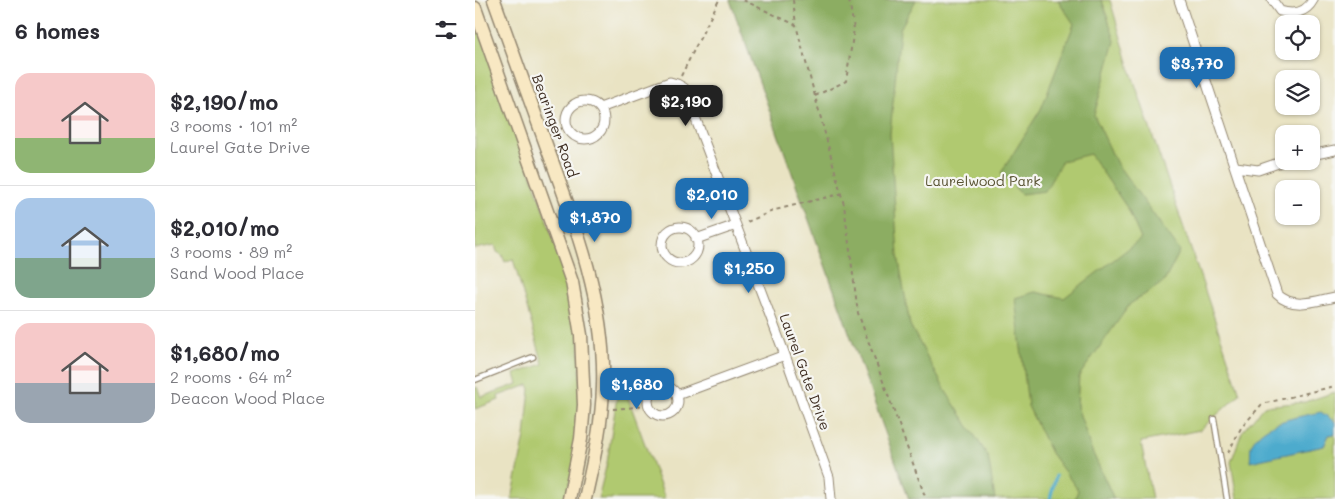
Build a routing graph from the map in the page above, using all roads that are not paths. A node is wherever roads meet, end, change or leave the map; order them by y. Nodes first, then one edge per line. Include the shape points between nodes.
1 (494, 0) edge
2 (1179, 0) edge
3 (1272, 0) edge
4 (1313, 0) edge
5 (475, 8) edge
6 (599, 108) junction
7 (1335, 150) edge
8 (1320, 153) edge
9 (1275, 164) edge
10 (1236, 167) junction
11 (736, 225) junction
12 (696, 239) junction
13 (1335, 298) edge
14 (785, 355) junction
15 (533, 357) dead end
16 (475, 380) edge
17 (677, 396) junction
18 (1214, 419) dead end
19 (569, 499) edge
20 (585, 499) edge
21 (831, 499) edge
22 (1227, 499) edge

1 - 20 main road, Bearinger Road via 573,217 591,278 601,339 601,408 599,437
2 - 10 street
3 - 4 street via 1280,11 1288,14 1299,13
5 - 19 main road via 572,282 581,335 584,405
6 - 6 street via 588,101 573,105 566,116 567,127 578,138 593,138 603,126
6 - 11 street, Laurel Gate Drive via 670,82 684,88
7 - 8 street
9 - 10 street via 1258,170
10 - 13 street via 1277,294 1291,304
11 - 12 street
11 - 14 street, Laurel Gate Drive
12 - 12 street via 688,229 677,227 665,234 662,246 669,259 681,262 693,256
14 - 17 street
14 - 21 street, Laurel Gate Drive via 829,477
15 - 16 lane
17 - 17 street via 667,386 657,387 650,392 649,406 655,414 666,416 675,410
18 - 22 lane

